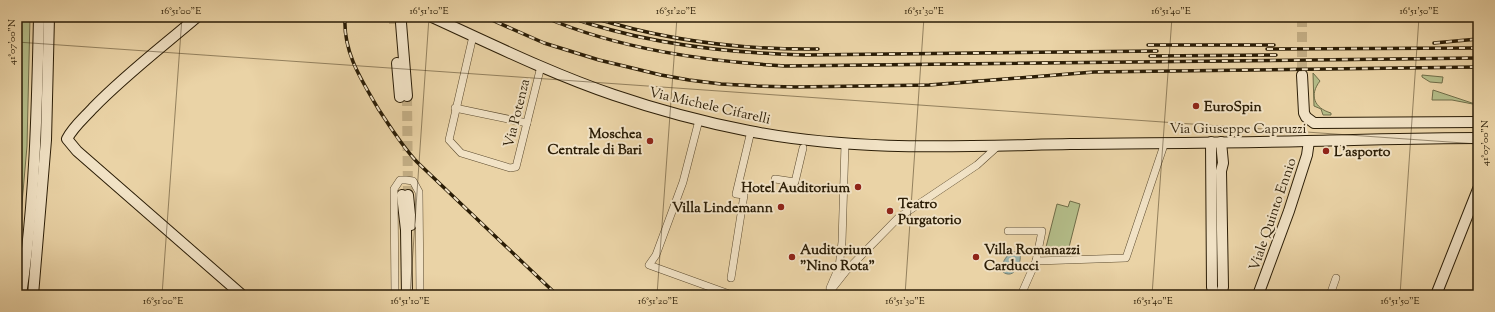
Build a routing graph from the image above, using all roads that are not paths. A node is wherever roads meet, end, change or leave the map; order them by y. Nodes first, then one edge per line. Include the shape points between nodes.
1 (39, 17) edge
2 (49, 17) edge
3 (197, 17) edge
4 (432, 17) edge
5 (397, 23) tunnel mouth
6 (473, 36) junction
7 (541, 66) junction
8 (1302, 75) tunnel mouth
9 (404, 96) tunnel mouth
10 (455, 108) junction
11 (699, 120) junction
12 (1478, 122) edge
13 (526, 123) junction
14 (751, 132) junction
15 (1478, 138) edge
16 (1309, 141) junction
17 (1165, 142) junction
18 (1216, 142) junction
19 (845, 144) junction
20 (998, 146) junction
21 (803, 148) dead end
22 (1212, 161) junction
23 (1223, 163) junction
24 (775, 179) dead end
25 (1478, 188) edge
26 (402, 209) junction
27 (1008, 231) dead end
28 (1036, 261) junction
29 (731, 278) dead end
30 (1336, 278) dead end
31 (21, 292) edge
32 (33, 292) edge
33 (1218, 293) edge
34 (242, 295) edge
35 (395, 295) edge
36 (402, 295) edge
37 (407, 295) edge
38 (413, 295) edge
39 (420, 295) edge
40 (732, 295) edge
41 (827, 295) edge
42 (1021, 295) edge
43 (1258, 295) edge
44 (1330, 295) edge
45 (1436, 295) edge

1 - 31 main road via 33,174
2 - 32 main road via 46,147
3 - 34 main road via 101,100 78,123 67,139 76,151
4 - 6 main road, Via Michele Cifarelli
5 - 9 main road
6 - 7 main road, Via Michele Cifarelli
6 - 10 street
7 - 11 main road, Via Michele Cifarelli via 612,94
7 - 13 street, Via Potenza
8 - 12 main road via 1304,113 1314,123
10 - 13 street
10 - 13 street, Via Potenza via 449,140 461,153 510,168 516,167
11 - 14 main road, Via Michele Cifarelli
11 - 40 street via 683,182 656,255 649,265
14 - 19 main road, Via Michele Cifarelli
14 - 29 street via 736,194 744,195
15 - 16 main road, Via Giuseppe Capruzzi
16 - 18 main road, Via Giuseppe Capruzzi
16 - 43 main road, Viale Quinto Ennio via 1289,211
17 - 18 main road, Via Giuseppe Capruzzi
17 - 20 main road, Via Giuseppe Capruzzi
17 - 28 street via 1126,258
18 - 22 main road
18 - 23 main road
19 - 20 main road, Via Michele Cifarelli
19 - 41 street via 839,268
20 - 41 street via 977,165 898,218 846,271
21 - 24 street via 796,182
22 - 23 main road via 1217,158
22 - 33 main road via 1212,288
23 - 33 main road
25 - 45 main road
26 - 36 main road
26 - 37 main road via 406,230
26 - 38 main road via 405,195 412,230
27 - 28 street via 1042,232
28 - 42 street
30 - 44 street
35 - 39 street via 394,189 400,180 406,180 413,182 419,192

